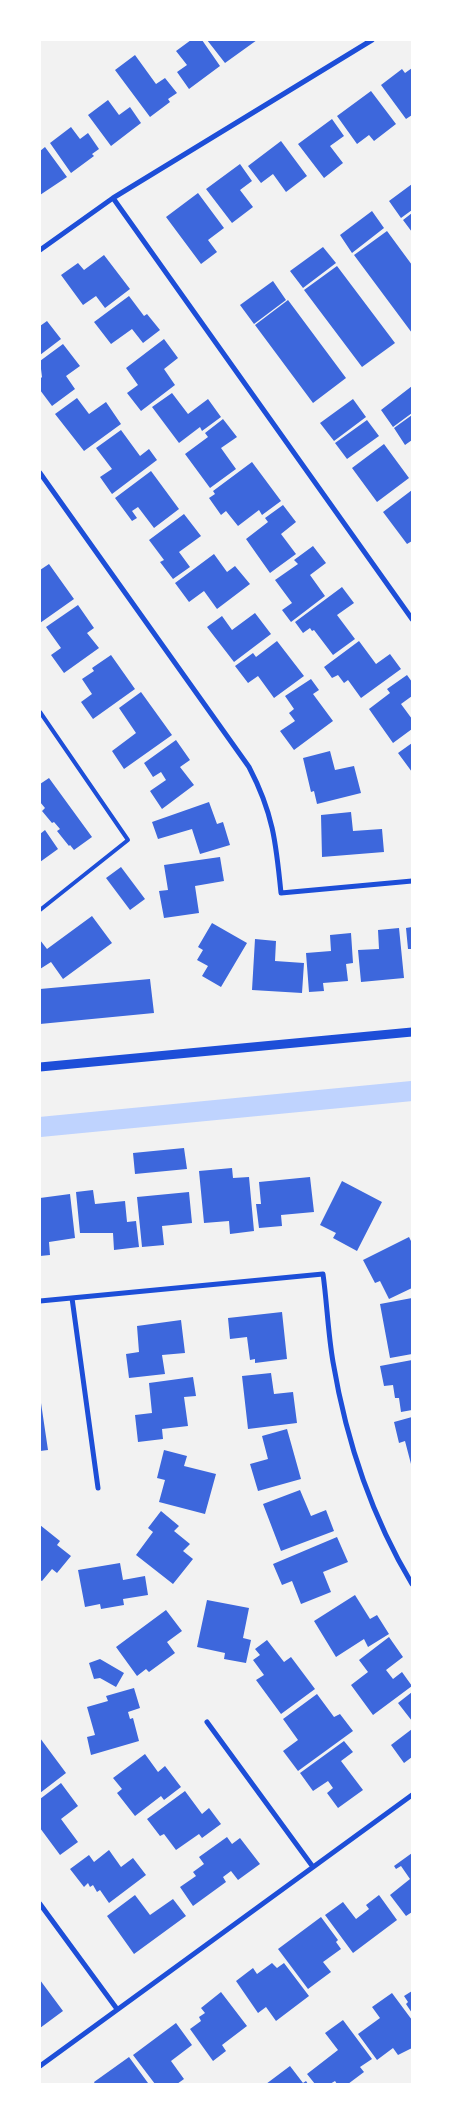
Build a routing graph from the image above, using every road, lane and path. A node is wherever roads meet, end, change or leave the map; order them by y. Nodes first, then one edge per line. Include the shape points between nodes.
1 (360, 40) edge
2 (372, 40) edge
3 (364, 46) junction
4 (112, 198) junction
5 (40, 250) edge
6 (40, 473) edge
7 (412, 618) edge
8 (40, 712) edge
9 (412, 880) edge
10 (40, 910) edge
11 (412, 1032) edge
12 (40, 1067) edge
13 (72, 1298) junction
14 (40, 1301) edge
15 (98, 1488) dead end
16 (412, 1584) edge
17 (207, 1722) dead end
18 (412, 1795) edge
19 (313, 1867) junction
20 (40, 1904) edge
21 (117, 2009) junction
22 (40, 2066) edge

1 - 3 street
2 - 3 street
3 - 4 street
4 - 5 street
4 - 7 street
6 - 9 street via 250,767 272,820 281,893
8 - 10 lane via 128,840
11 - 12 street
13 - 14 street
13 - 15 street
13 - 16 street via 323,1274 333,1361 344,1417 360,1472
17 - 19 street
18 - 19 street
19 - 21 street
20 - 21 street
21 - 22 street

